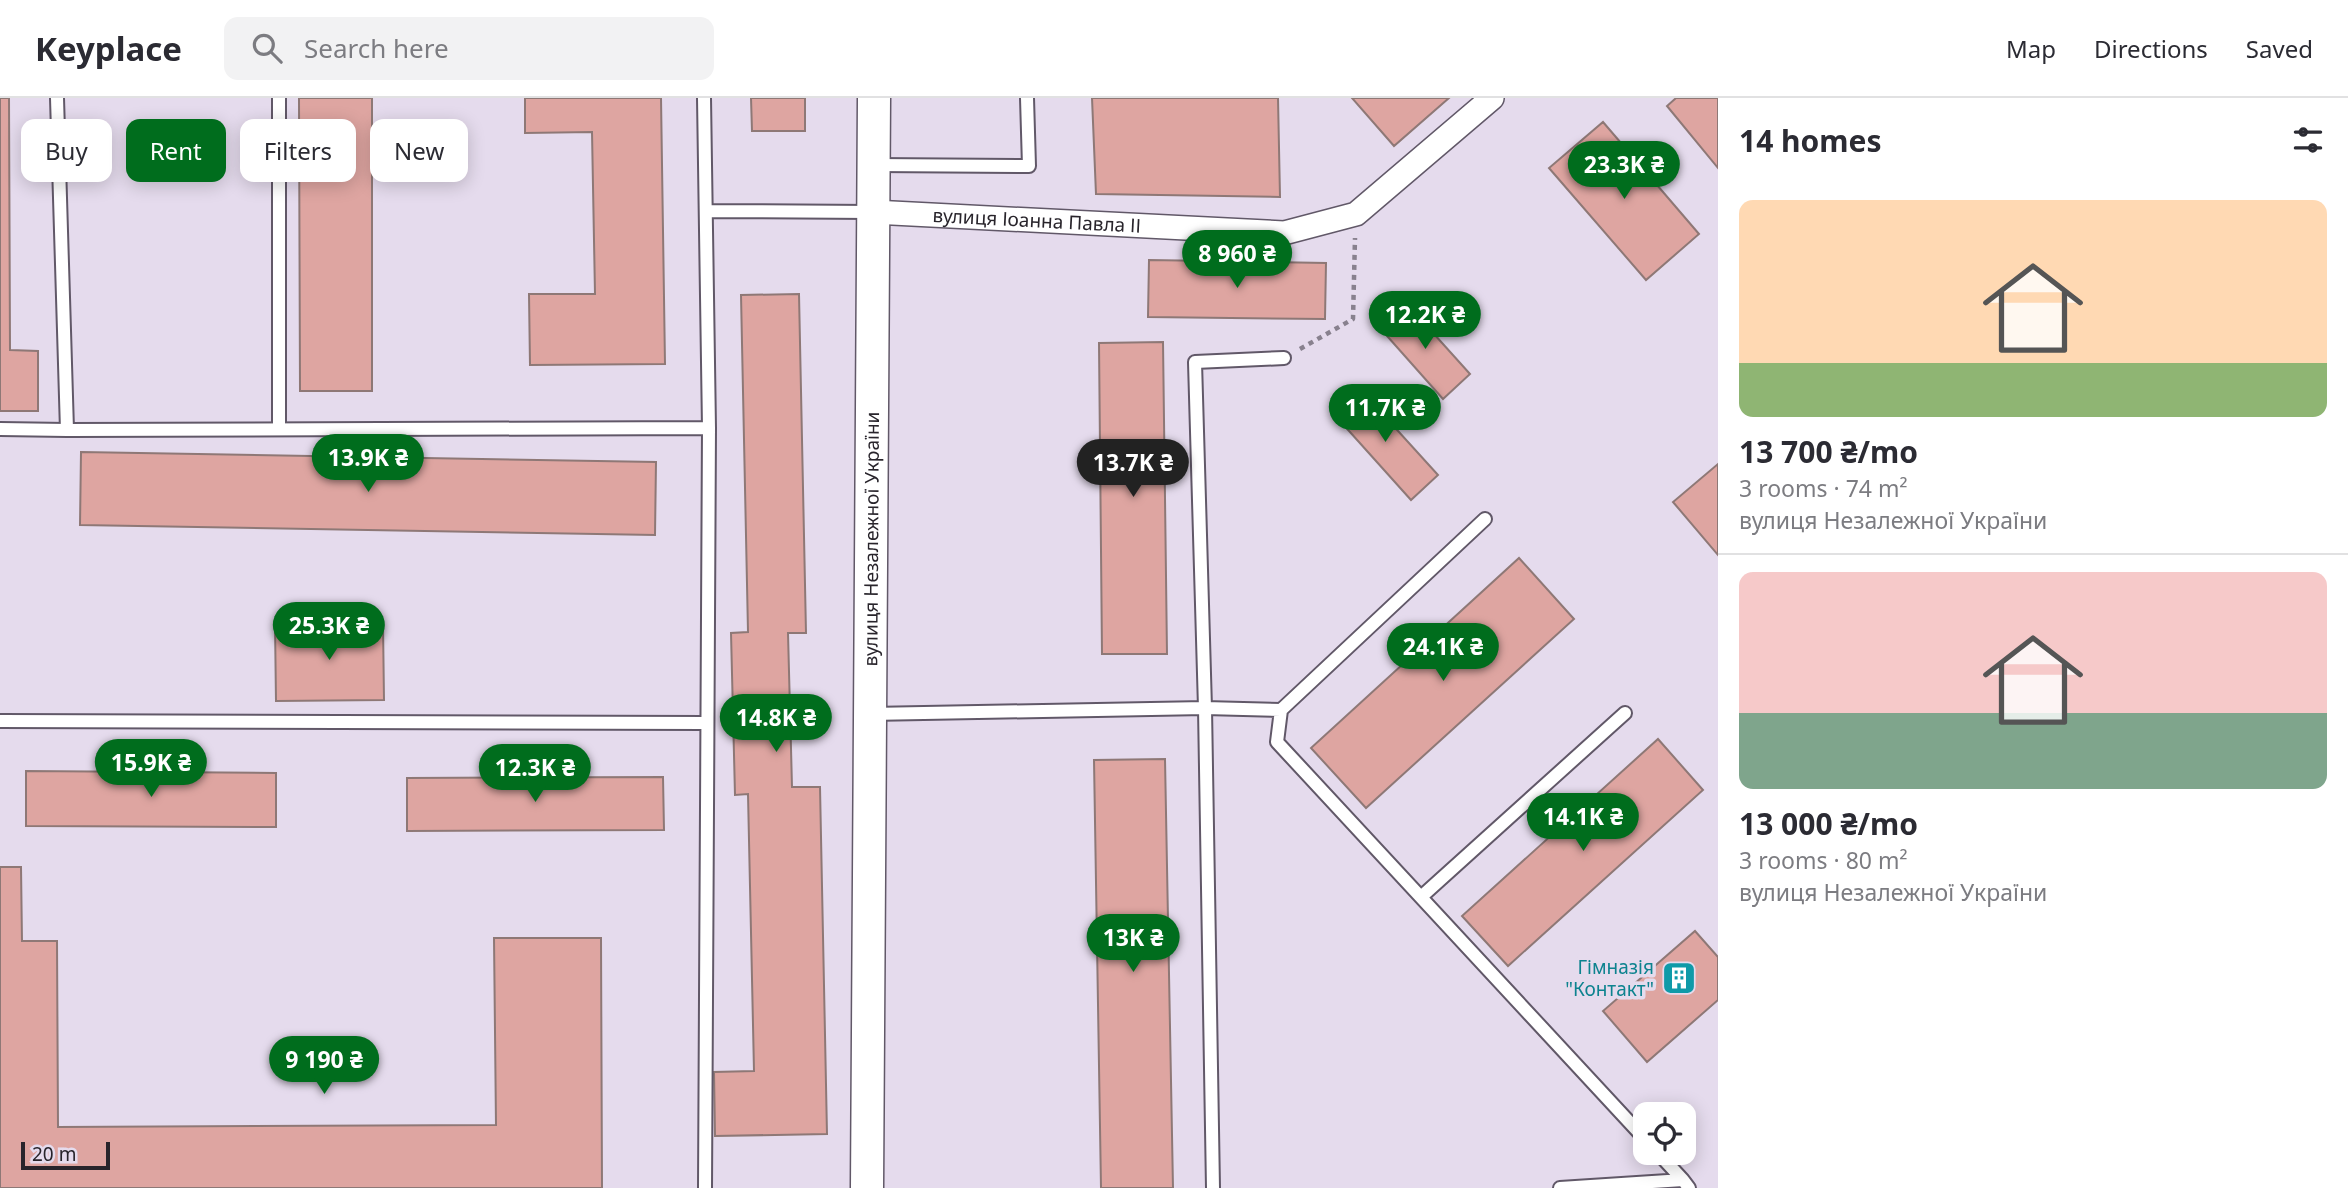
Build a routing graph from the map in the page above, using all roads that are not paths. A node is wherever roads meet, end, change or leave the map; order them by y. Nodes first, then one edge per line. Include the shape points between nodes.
1 (57, 98) edge
2 (279, 98) edge
3 (704, 98) edge
4 (874, 98) edge
5 (1027, 98) edge
6 (1492, 98) edge
7 (874, 165) junction
8 (706, 211) junction
9 (873, 212) junction
10 (1283, 358) road end
11 (709, 428) junction
12 (0, 429) edge
13 (279, 429) junction
14 (67, 430) junction
15 (1485, 519) dead end
16 (1205, 708) junction
17 (1281, 710) junction
18 (1625, 713) dead end
19 (869, 714) junction
20 (0, 721) edge
21 (706, 723) junction
22 (1421, 897) junction
23 (1633, 1126) edge
24 (1669, 1165) edge
25 (1686, 1184) edge
26 (705, 1188) edge
27 (867, 1188) edge
28 (1213, 1188) edge
29 (1560, 1188) edge

1 - 14 lane
2 - 13 lane
3 - 8 lane
4 - 7 street, вулиця Незалежної України
5 - 7 lane via 1029,166
6 - 9 street, вулиця Іоанна Павла ІІ via 1356,214 1284,233
7 - 9 street, вулиця Незалежної України
8 - 9 lane
8 - 11 lane
9 - 19 street, вулиця Незалежної України
10 - 16 lane via 1195,362
11 - 13 lane
11 - 21 lane
12 - 14 lane
13 - 14 lane
15 - 17 lane
16 - 17 lane
16 - 19 lane
16 - 28 lane
17 - 22 lane via 1278,742
18 - 22 lane
19 - 27 street, вулиця Незалежної України
20 - 21 lane
21 - 26 lane
22 - 23 lane
24 - 25 lane
25 - 29 lane

